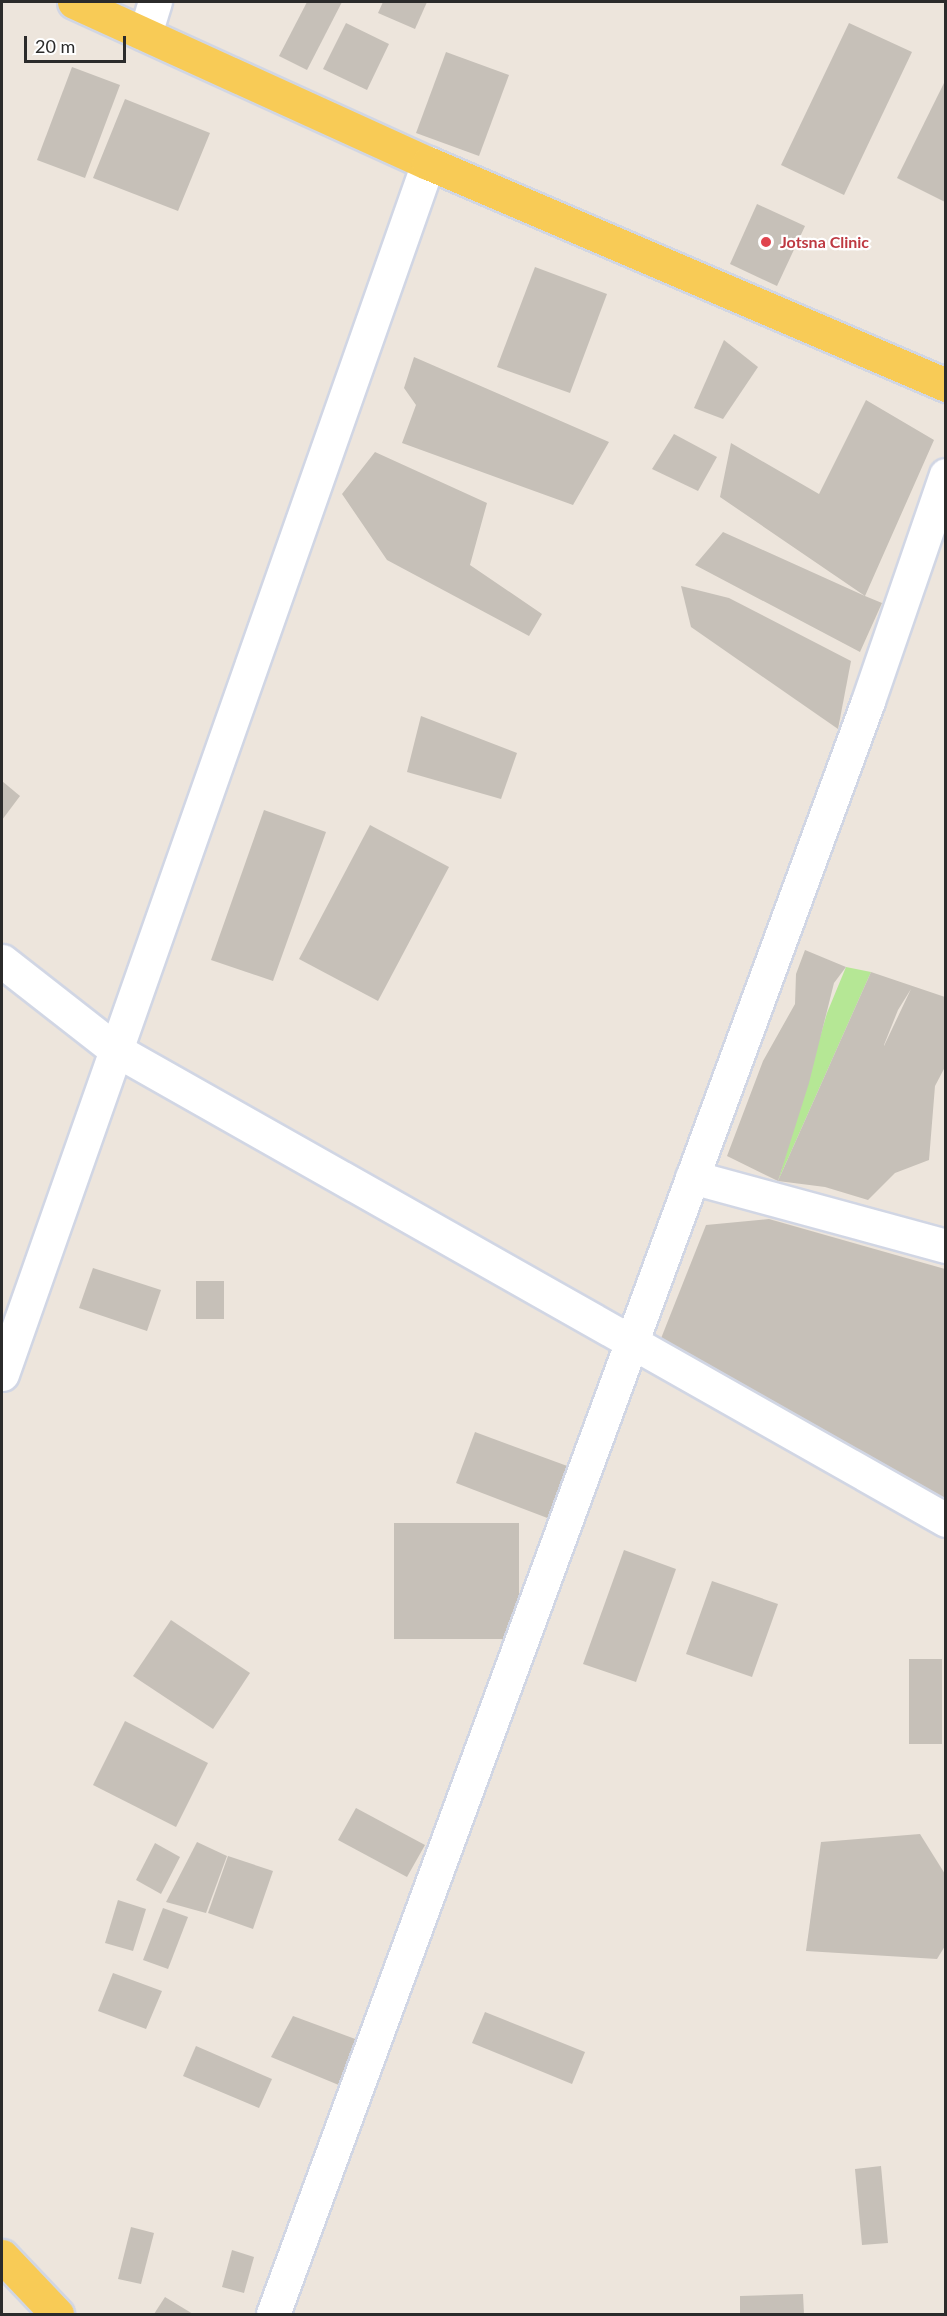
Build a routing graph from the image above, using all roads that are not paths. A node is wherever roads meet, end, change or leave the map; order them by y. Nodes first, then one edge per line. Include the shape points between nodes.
1 (74, 2) edge
2 (155, 2) edge
3 (145, 34) junction
4 (428, 163) junction
5 (945, 385) edge
6 (945, 475) edge
7 (2, 961) edge
8 (116, 1050) junction
9 (692, 1177) junction
10 (945, 1246) edge
11 (632, 1342) junction
12 (2, 1374) edge
13 (945, 1520) edge
14 (2, 2256) edge
15 (57, 2314) edge
16 (273, 2314) edge

1 - 3 main road
2 - 3 street
3 - 4 main road
4 - 5 main road
4 - 8 street
6 - 9 street via 867,701
7 - 8 street
8 - 11 street
8 - 12 street
9 - 10 street
9 - 11 street
11 - 13 street
11 - 16 street
14 - 15 main road

